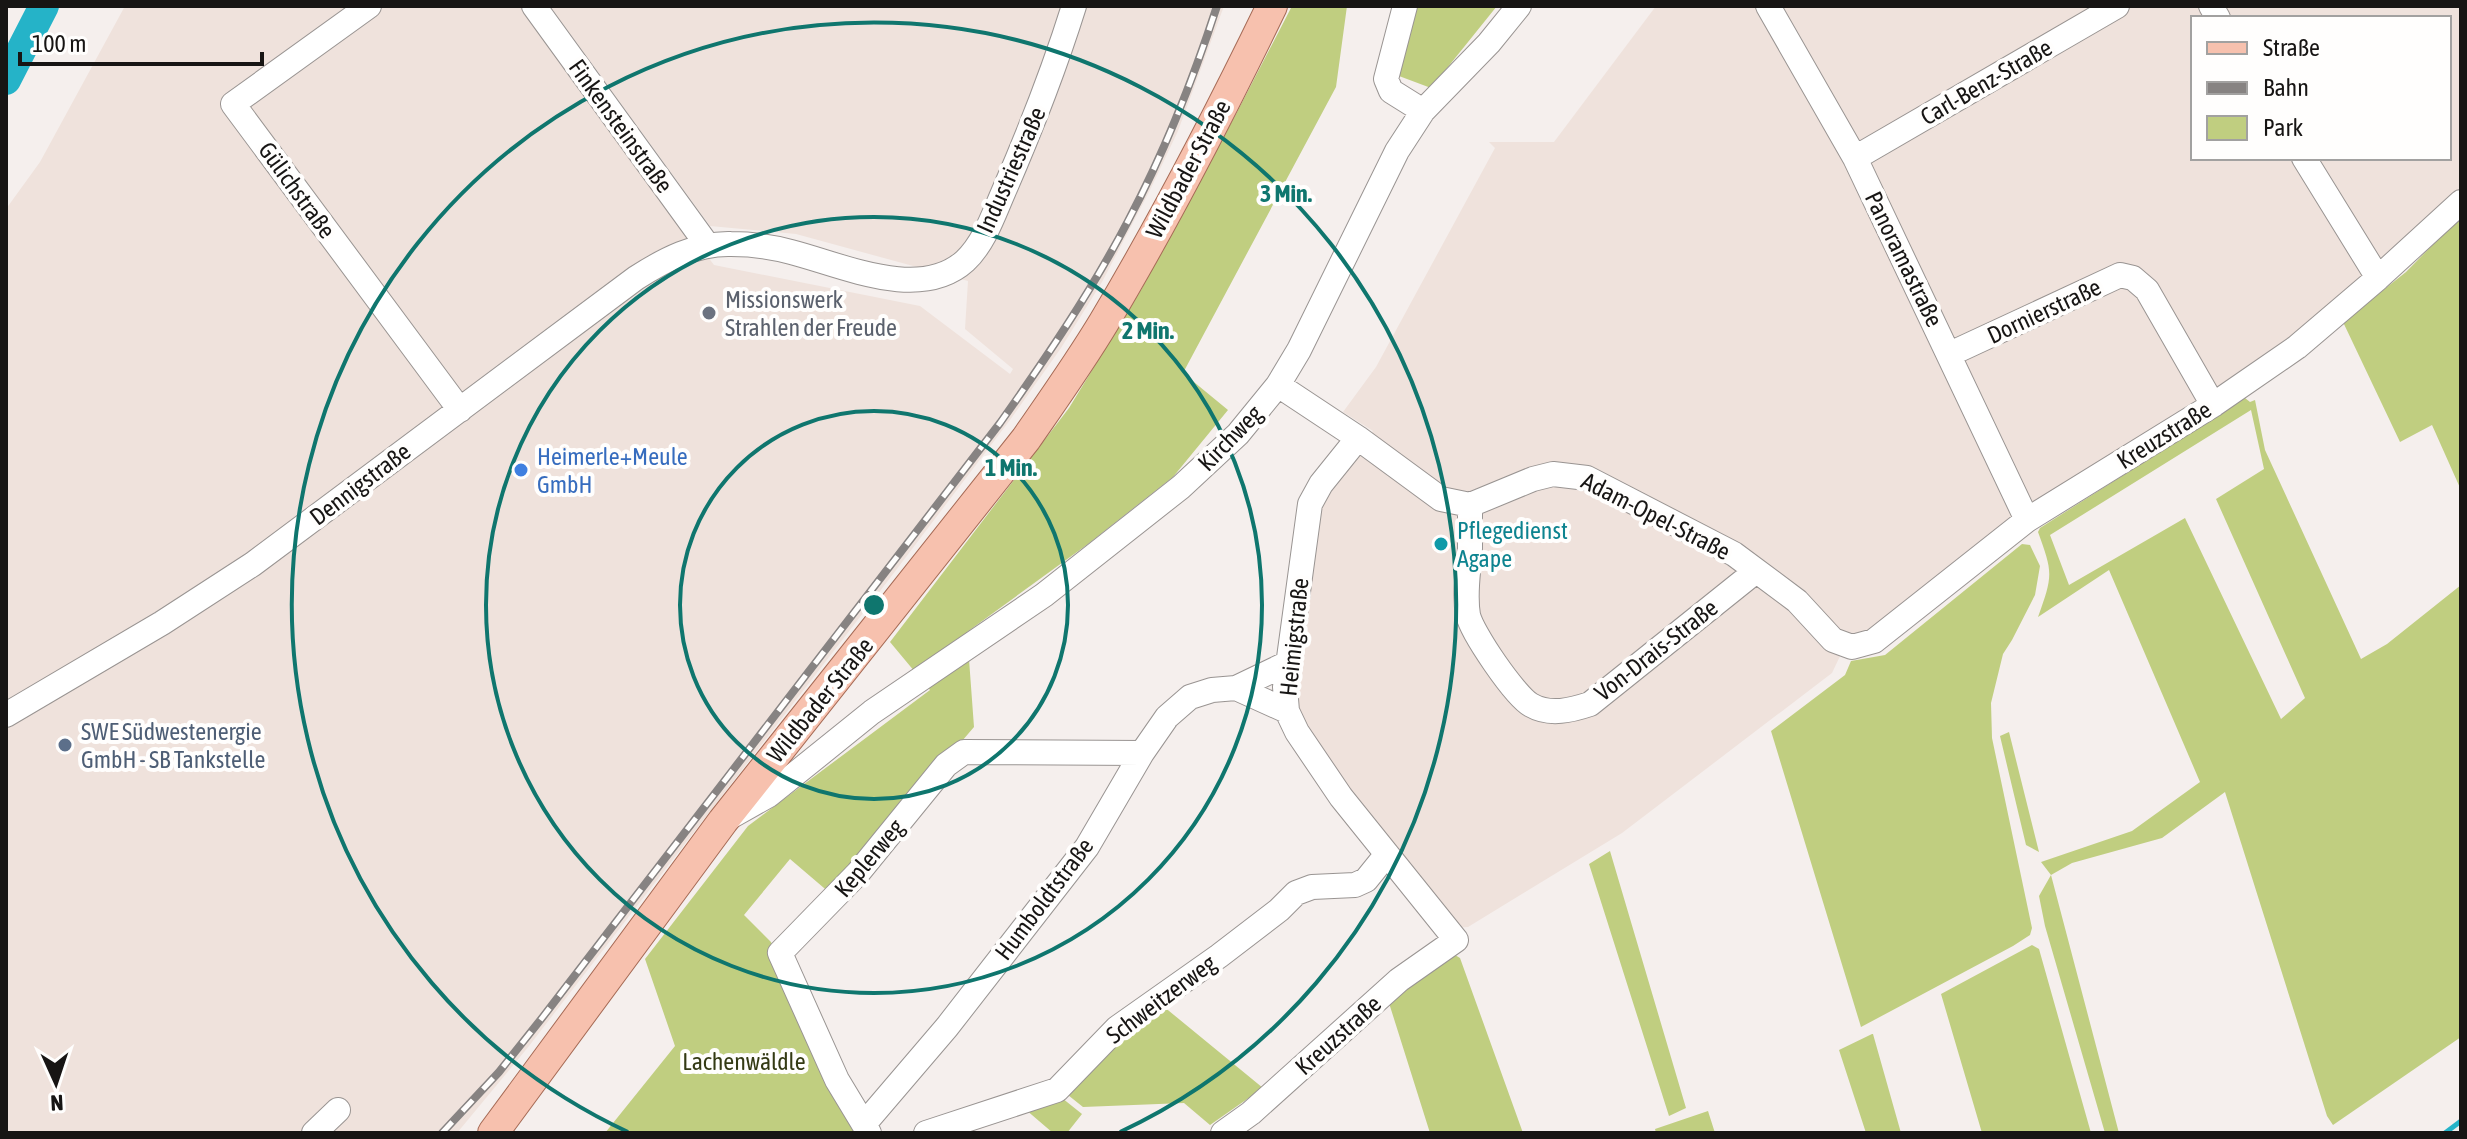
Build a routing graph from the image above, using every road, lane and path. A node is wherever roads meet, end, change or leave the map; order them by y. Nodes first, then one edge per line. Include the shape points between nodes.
1 (369, 6) edge
2 (534, 6) edge
3 (1074, 6) edge
4 (1272, 6) edge
5 (1405, 6) edge
6 (1519, 6) edge
7 (1768, 6) edge
8 (2117, 6) edge
9 (1423, 111) junction
10 (1855, 158) junction
11 (2305, 160) edge
12 (2461, 202) edge
13 (708, 246) junction
14 (2378, 278) junction
15 (1950, 354) junction
16 (1278, 385) junction
17 (2213, 405) junction
18 (460, 410) junction
19 (1358, 438) junction
20 (1470, 505) junction
21 (2027, 520) junction
22 (1756, 571) junction
23 (1852, 647) joint
24 (1288, 663) junction
25 (1236, 688) junction
26 (1287, 711) junction
27 (6, 715) edge
28 (781, 749) junction
29 (1142, 753) junction
30 (815, 757) junction
31 (723, 821) junction
32 (1387, 854) junction
33 (1456, 940) joint
34 (338, 1110) dead end
35 (867, 1128) edge
36 (314, 1133) edge
37 (493, 1133) edge
38 (926, 1133) edge
39 (1223, 1133) edge

1 - 18 street, Gülichstraße via 233,104
2 - 13 street, Finkensteinstraße
3 - 13 street, Industriestraße via 1021,151 987,229 964,262 932,279 910,281 783,249
4 - 28 main road, Wildbader Straße via 1164,216 1063,386
5 - 9 street via 1386,79 1391,91
6 - 9 street, Kirchweg
7 - 10 street, Panoramastraße
8 - 10 street, Carl-Benz-Straße
9 - 16 street, Kirchweg via 1397,151
10 - 15 street, Panoramastraße
11 - 14 street
12 - 14 street, Kreuzstraße
13 - 18 street, Dennigstraße via 645,272
14 - 17 street, Kreuzstraße via 2297,347
15 - 17 street, Dornierstraße via 2120,275 2147,290
15 - 21 street, Panoramastraße
16 - 19 street
16 - 30 street, Kirchweg via 1238,434 1181,487 1044,595
17 - 21 street, Kreuzstraße
18 - 27 street, Dennigstraße via 253,564
19 - 20 street via 1441,499
19 - 24 street, Heimigstraße via 1310,504
20 - 22 street, Adam-Opel-Straße via 1553,474 1587,478 1734,554
20 - 22 street, Von-Drais-Straße via 1468,618 1481,644 1530,705 1552,711 1590,704
21 - 23 street, Kreuzstraße via 1874,641
22 - 23 street, Adam-Opel-Straße via 1797,601 1833,640
24 - 25 street, Humboldtstraße
24 - 26 street, Heimigstraße
25 - 26 street
25 - 29 street, Humboldtstraße via 1212,690 1176,706
26 - 32 street, Heimigstraße via 1341,797
28 - 30 street
28 - 31 main road, Wildbader Straße
29 - 35 street, Humboldtstraße via 1087,847
29 - 35 street, Keplerweg via 964,752 946,765 858,873 780,953 837,1080
30 - 31 street, Kirchweg via 769,795
31 - 37 main road, Wildbader Straße
32 - 33 street, Heimigstraße
32 - 38 street, Schweitzerweg via 1366,880 1355,885 1296,893 1117,1028 1057,1090
33 - 39 street, Kreuzstraße via 1399,980
34 - 36 street

